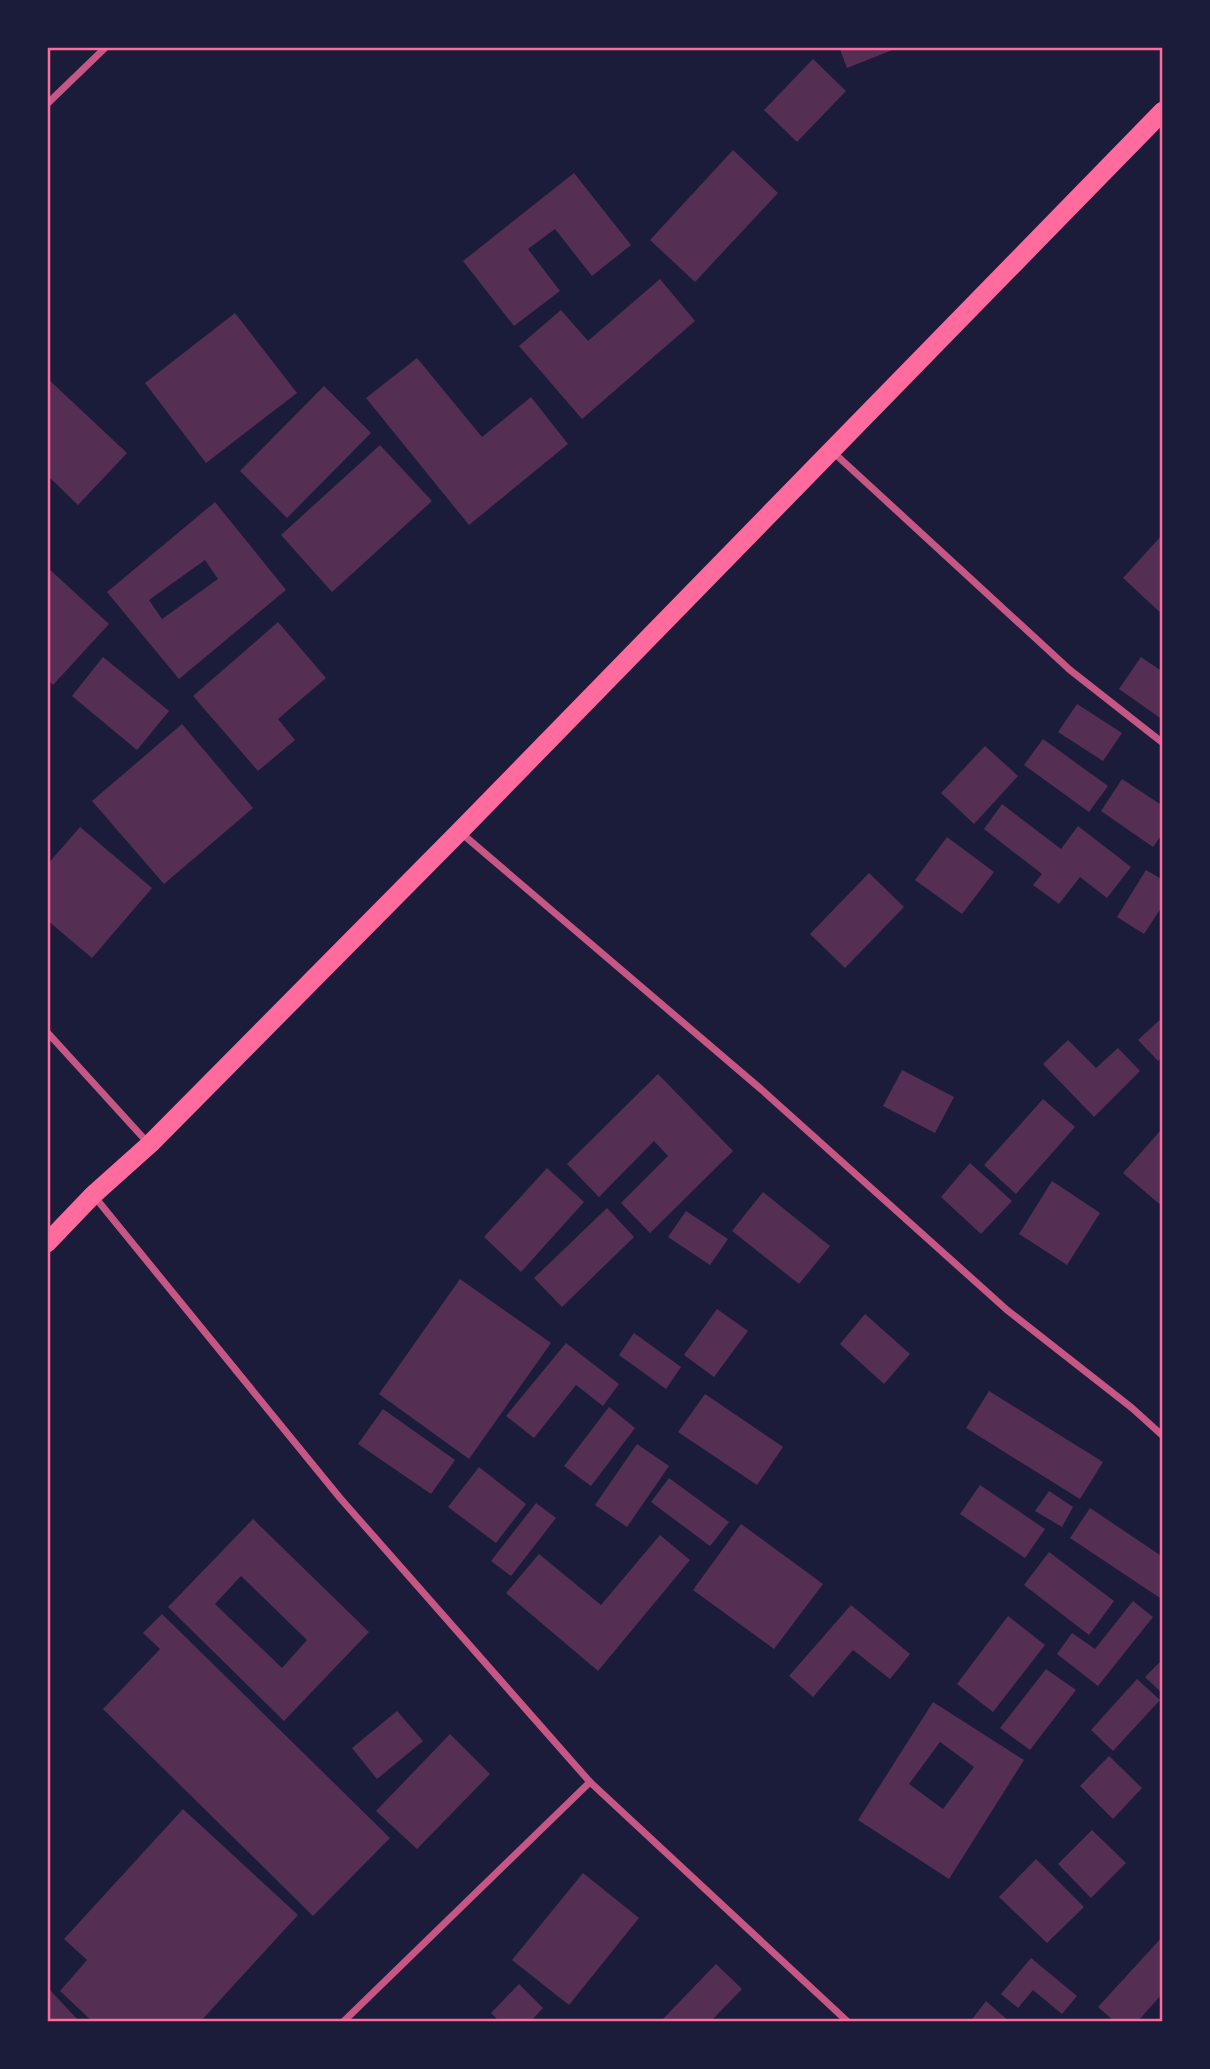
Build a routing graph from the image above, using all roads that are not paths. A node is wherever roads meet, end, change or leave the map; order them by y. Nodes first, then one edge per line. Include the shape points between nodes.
1 (106, 47) edge
2 (47, 104) edge
3 (1163, 111) edge
4 (832, 452) junction
5 (1163, 743) edge
6 (460, 831) junction
7 (47, 1032) edge
8 (150, 1144) junction
9 (93, 1195) junction
10 (47, 1243) edge
11 (1163, 1436) edge
12 (590, 1782) junction
13 (845, 2021) edge
14 (343, 2022) edge

1 - 2 street
3 - 4 highway
4 - 5 street via 1070,670
4 - 6 highway
6 - 8 highway
6 - 11 street via 762,1090 1007,1310
7 - 8 street
8 - 9 highway
9 - 10 highway
9 - 12 street via 340,1498
12 - 13 street
12 - 14 street

